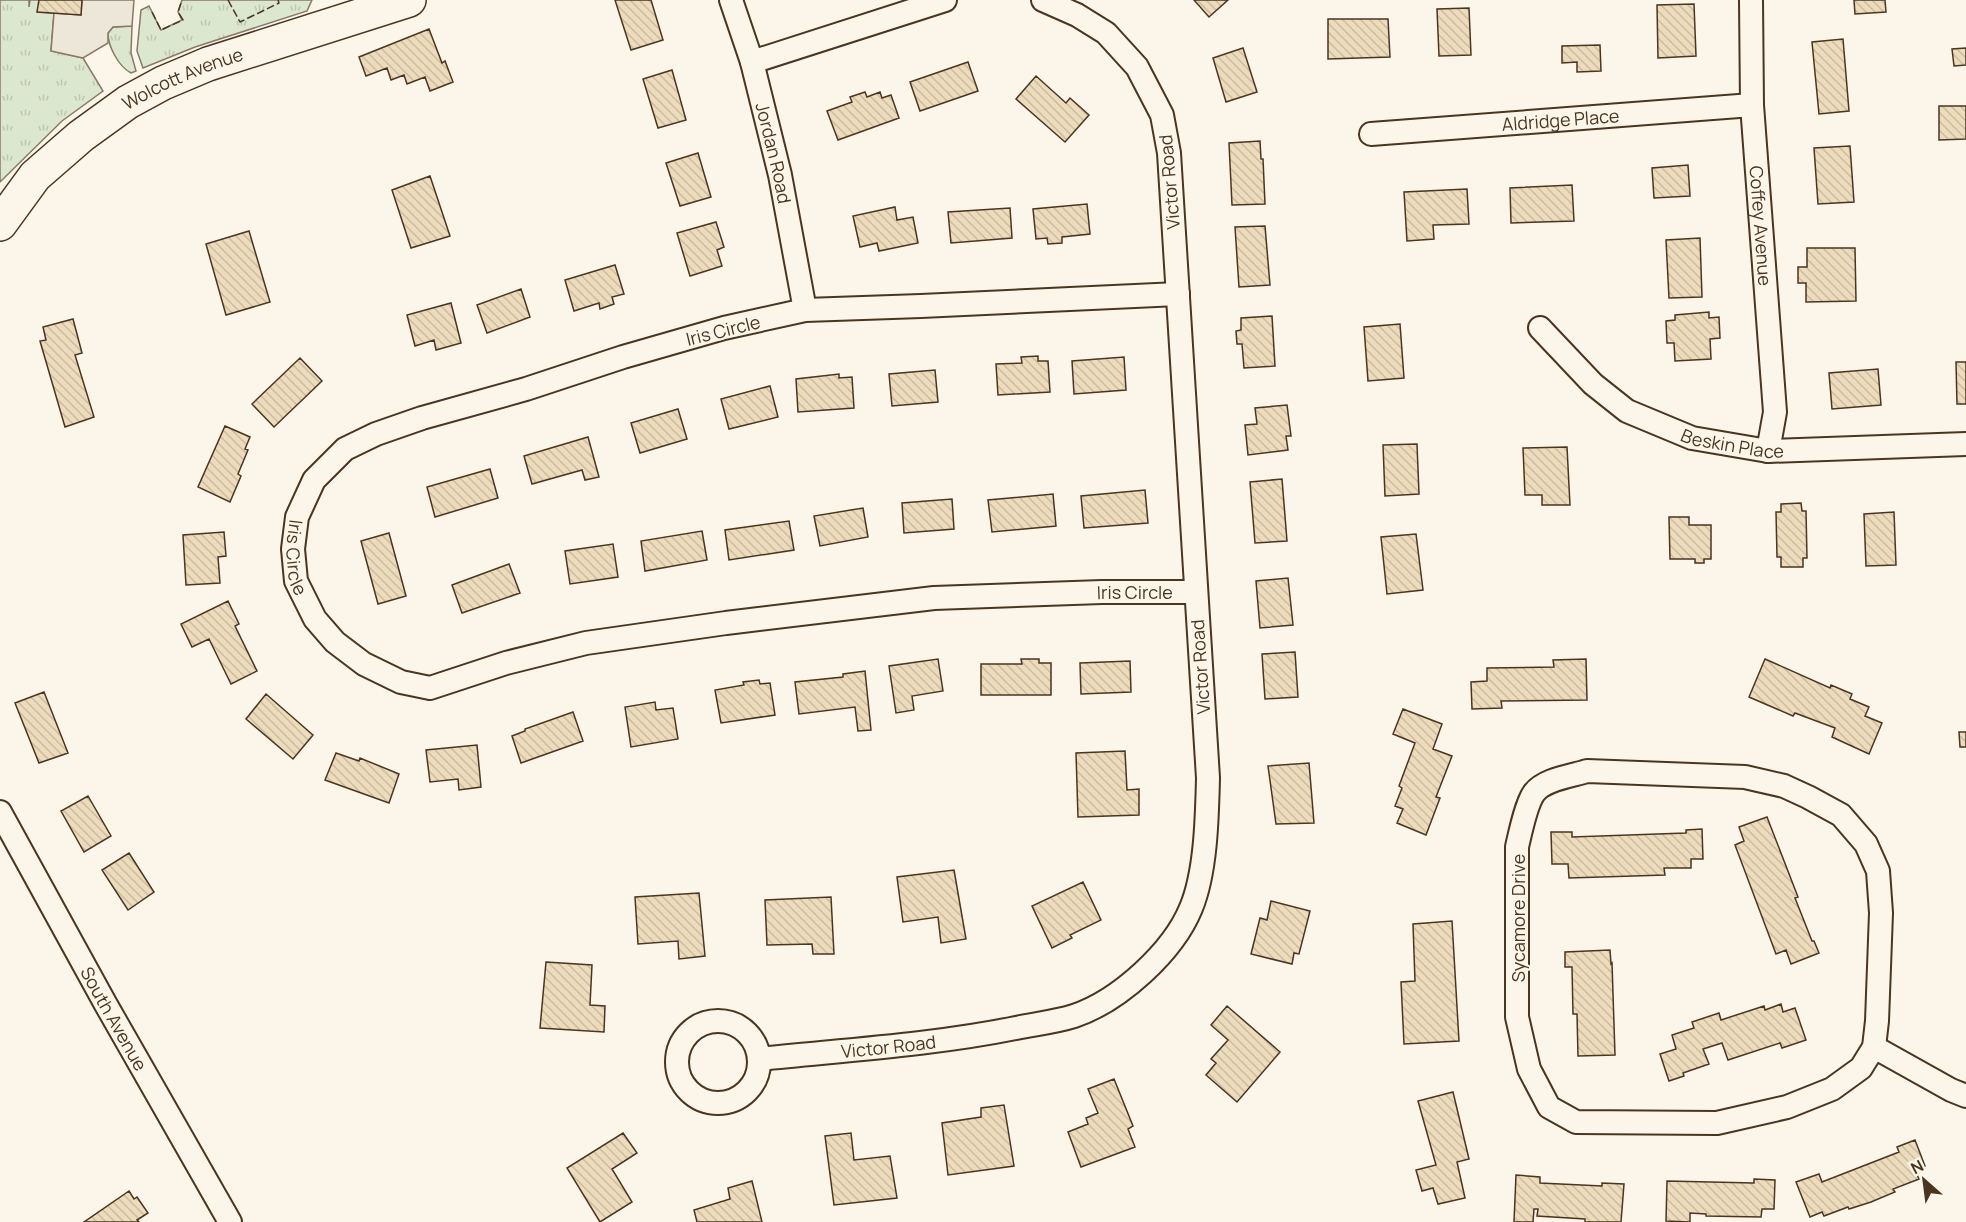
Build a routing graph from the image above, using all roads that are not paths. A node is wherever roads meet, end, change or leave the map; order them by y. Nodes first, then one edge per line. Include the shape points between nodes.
1 (409, 0) edge
2 (731, 0) edge
3 (945, 0) edge
4 (1043, 0) edge
5 (1751, 0) edge
6 (752, 62) junction
7 (1752, 105) junction
8 (1371, 134) dead end
9 (0, 224) edge
10 (1178, 294) junction
11 (805, 310) junction
12 (1540, 328) dead end
13 (1966, 444) edge
14 (1768, 451) junction
15 (1195, 592) junction
16 (0, 812) edge
17 (1874, 1047) junction
18 (759, 1059) dead end
19 (1966, 1096) edge
20 (230, 1222) edge

1 - 9 main road, Wolcott Avenue via 208,64 128,102 81,135 35,176
2 - 6 street, Jordan Road
3 - 6 street
4 - 10 street, Victor Road via 1106,33 1137,67 1162,115
5 - 7 street, Coffey Avenue
6 - 11 street, Jordan Road via 780,174
7 - 8 street, Aldridge Place
7 - 14 street, Coffey Avenue via 1775,412
10 - 11 street, Iris Circle
10 - 15 street, Victor Road
11 - 15 street, Iris Circle via 623,357 422,418 345,449 314,480 297,518 293,549 296,581 315,619 335,642 364,664 401,682 430,688 586,643 726,623 934,598
12 - 14 street, Beskin Place via 1593,384 1627,411 1692,438
13 - 14 street, Beskin Place
15 - 18 street, Victor Road via 1208,778 1206,834 1192,907 1164,953 1112,997 1074,1016 974,1036
16 - 20 street, South Avenue
17 - 17 street, Sycamore Drive via 1881,913 1878,871 1866,844 1841,815 1784,786 1745,777 1587,771 1548,783 1534,792 1517,847 1517,1017 1529,1069 1549,1107 1576,1122 1717,1123 1787,1107 1832,1089 1861,1068
17 - 19 street

